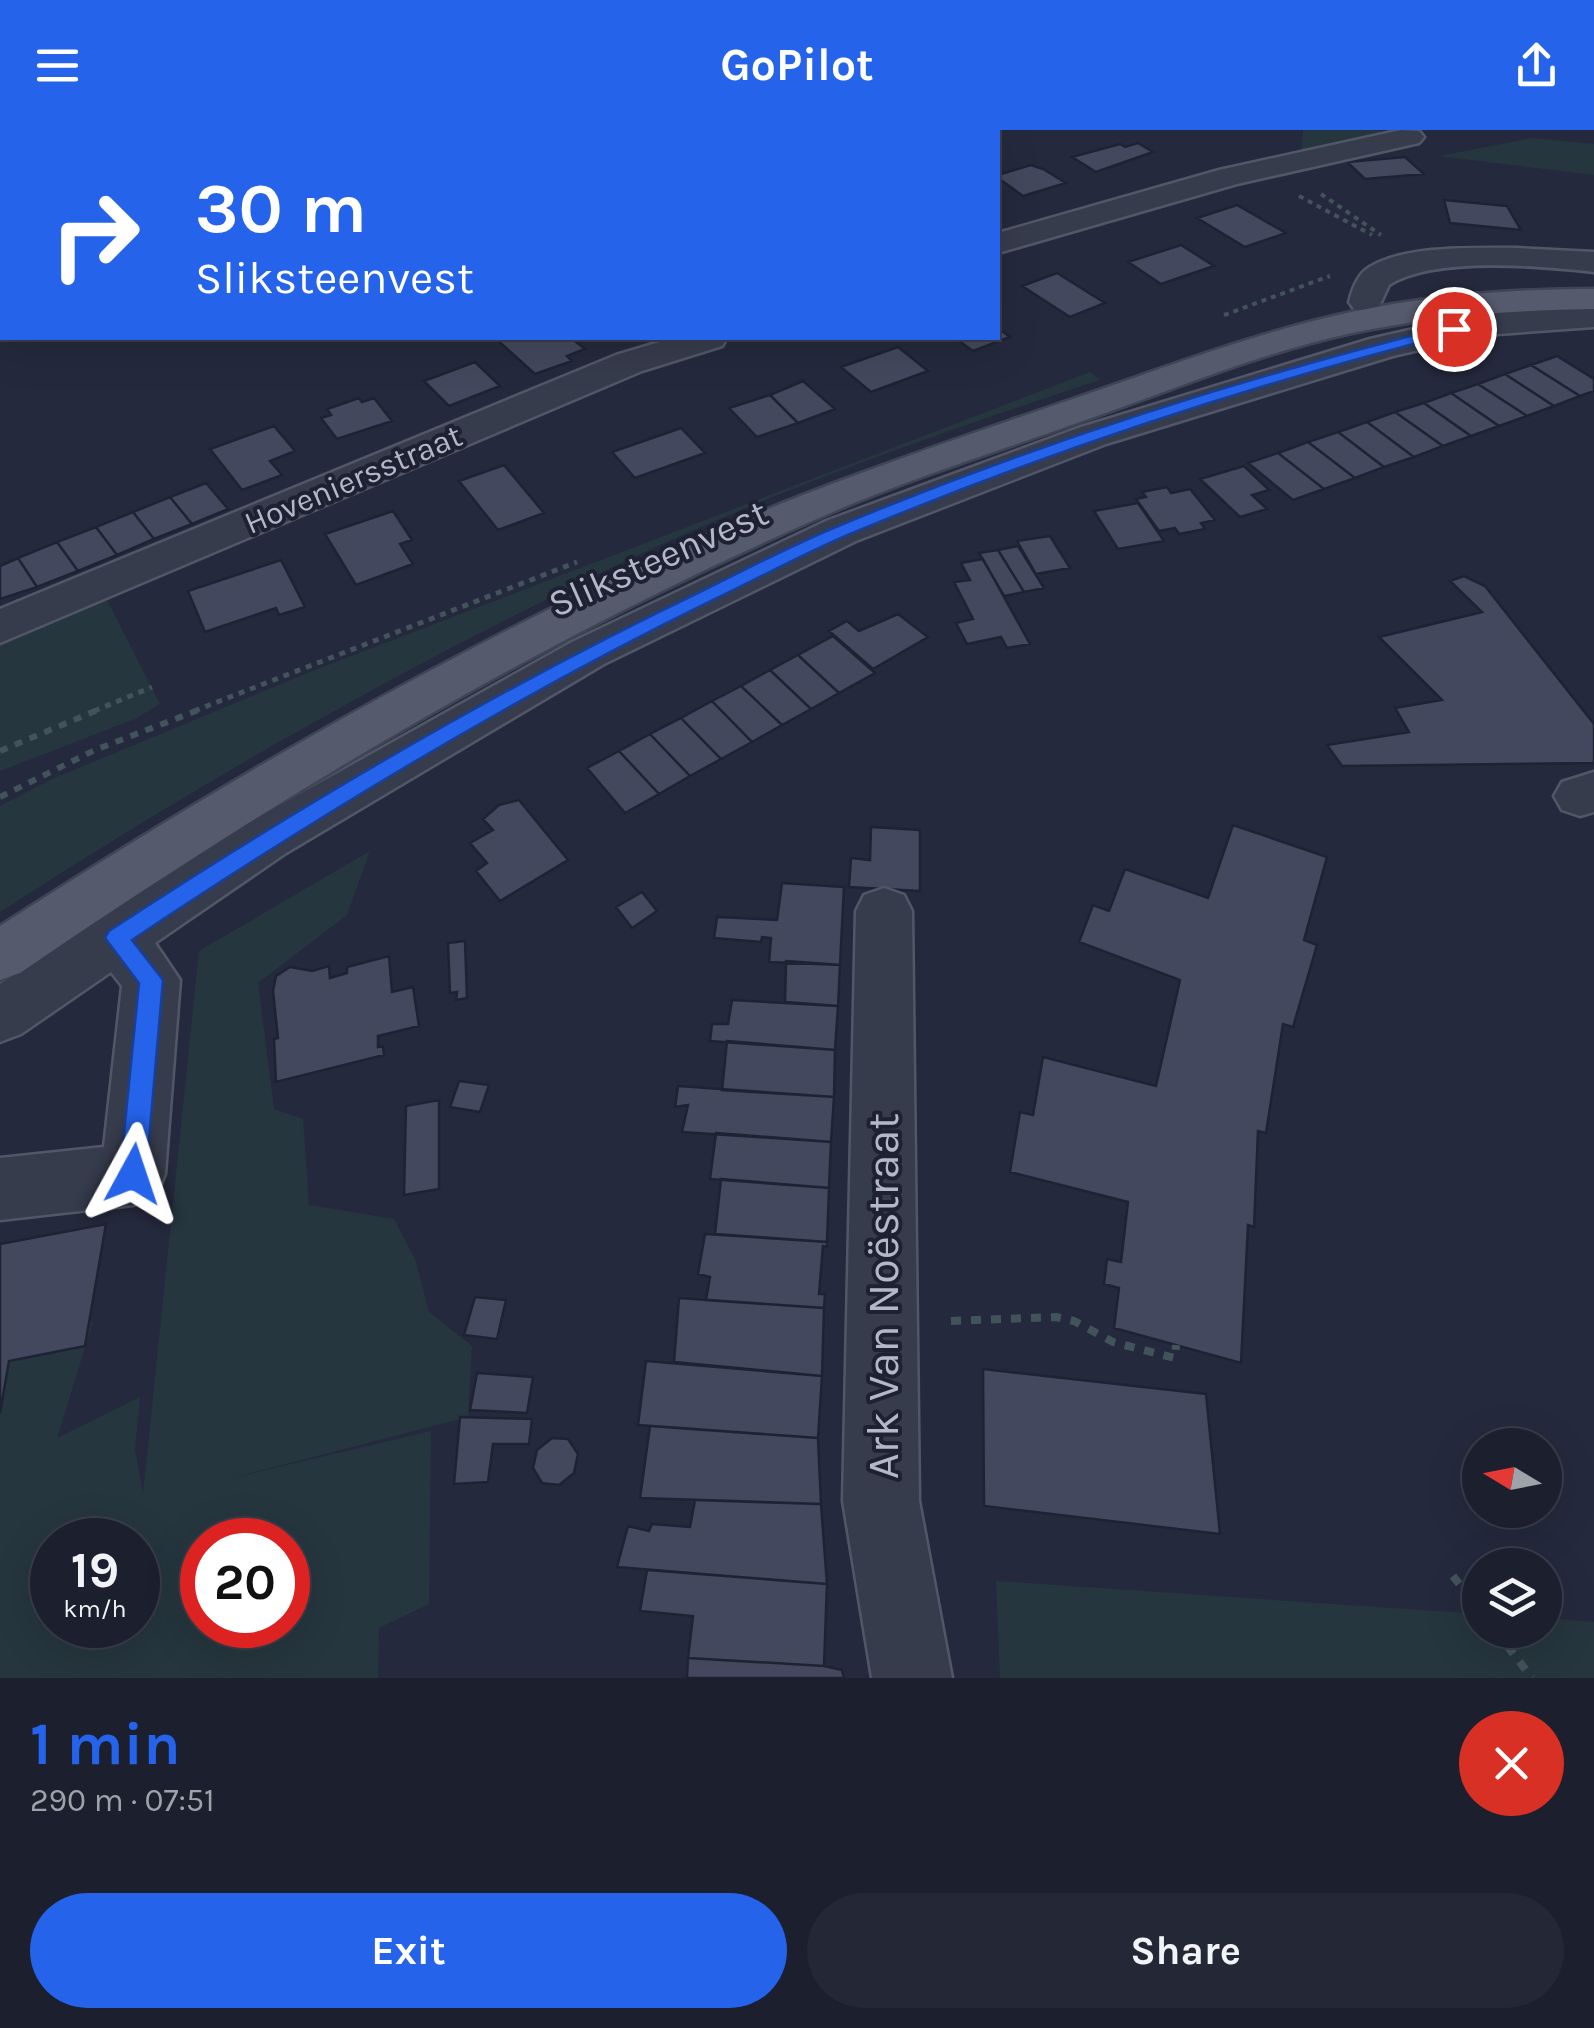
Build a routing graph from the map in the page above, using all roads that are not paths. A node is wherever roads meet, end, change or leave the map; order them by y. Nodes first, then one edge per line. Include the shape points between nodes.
1 (1409, 136) dead end
2 (1003, 235) edge
3 (1594, 262) edge
4 (1576, 295) edge
5 (1366, 302) junction
6 (703, 340) edge
7 (864, 486) junction
8 (841, 531) junction
9 (0, 627) edge
10 (884, 911) dead end
11 (0, 926) edge
12 (117, 938) junction
13 (0, 956) edge
14 (0, 1016) edge
15 (0, 1189) edge
16 (912, 1678) edge

1 - 2 street
3 - 5 street, Sliksteenvest via 1495,258 1417,265 1383,272
4 - 5 main road, Sliksteenvest via 1445,286
4 - 7 main road, Sliksteenvest via 1448,306 1315,331
4 - 8 street, Sliksteenvest via 1092,436
5 - 11 main road, Sliksteenvest via 905,453 652,558 389,690
6 - 9 street, Hoveniersstraat via 629,364
7 - 8 street
7 - 13 main road, Sliksteenvest via 636,585 388,713 206,821
8 - 12 street, Sliksteenvest via 588,653 267,838
10 - 16 street, Ark Van Noëstraat via 881,1502
12 - 14 street, Sliksteenvest
12 - 15 street via 151,980 133,1174

